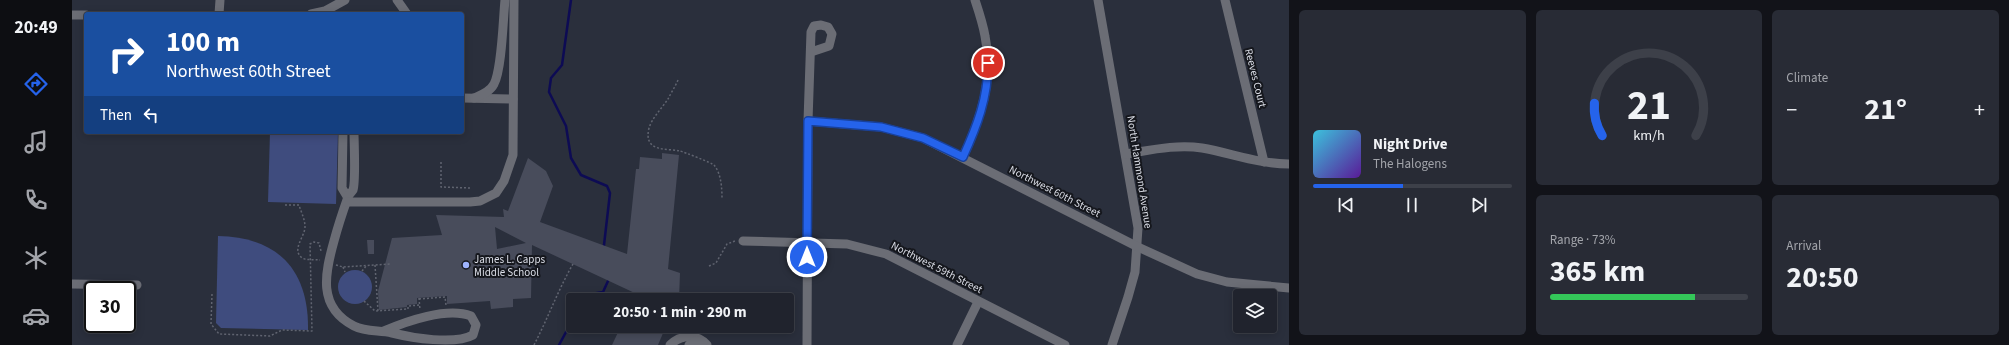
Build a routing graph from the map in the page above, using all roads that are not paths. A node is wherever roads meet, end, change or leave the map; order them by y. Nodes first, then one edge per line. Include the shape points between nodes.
1 (220, 0) edge
2 (345, 0) edge
3 (397, 0) edge
4 (505, 0) edge
5 (514, 0) edge
6 (975, 0) edge
7 (1098, 0) edge
8 (1225, 0) edge
9 (219, 12) edge
10 (320, 12) edge
11 (406, 12) edge
12 (72, 15) edge
13 (84, 16) edge
14 (811, 52) dead end
15 (464, 98) edge
16 (474, 98) junction
17 (513, 99) junction
18 (808, 121) junction
19 (343, 134) edge
20 (354, 134) edge
21 (1126, 154) junction
22 (963, 157) junction
23 (1264, 162) junction
24 (1289, 164) edge
25 (347, 200) junction
26 (743, 241) road end
27 (808, 242) junction
28 (1138, 247) junction
29 (72, 284) edge
30 (137, 285) dead end
31 (1289, 288) edge
32 (978, 302) junction
33 (384, 331) junction
34 (706, 344) edge
35 (670, 345) edge
36 (689, 345) edge
37 (807, 345) edge
38 (957, 345) edge
39 (1065, 345) edge
40 (1112, 345) edge

1 - 9 street
2 - 10 street
3 - 11 street
4 - 16 street via 498,73 494,85 486,93
5 - 17 street
6 - 22 street via 988,53 987,90 976,128
7 - 21 street, North Hammond Avenue
8 - 23 street, Reeves Court
12 - 13 street
14 - 18 street
15 - 16 street
16 - 17 street
17 - 25 street via 514,151 504,181 496,194 470,202
18 - 22 street, Northwest 60th Street via 881,127 923,138
18 - 27 street
19 - 25 street via 342,188
20 - 25 street via 353,189
21 - 23 street via 1172,148 1201,148
21 - 28 street, North Hammond Avenue via 1137,215
22 - 28 street, Northwest 60th Street
23 - 24 street
25 - 33 street via 327,269 328,294 334,309 346,321 368,331
26 - 27 street, Northwest 59th Street
27 - 32 street, Northwest 59th Street via 848,244 886,254
27 - 37 street
28 - 31 street, Northwest 60th Street via 1197,274 1227,282
28 - 40 street, North Hammond Avenue via 1128,297
29 - 30 street
32 - 38 street
32 - 39 street, Northwest 59th Street
33 - 33 street via 442,339 468,337 475,331 476,325 471,316 460,313 419,318
34 - 35 street via 699,338 687,336
34 - 36 street via 696,341

